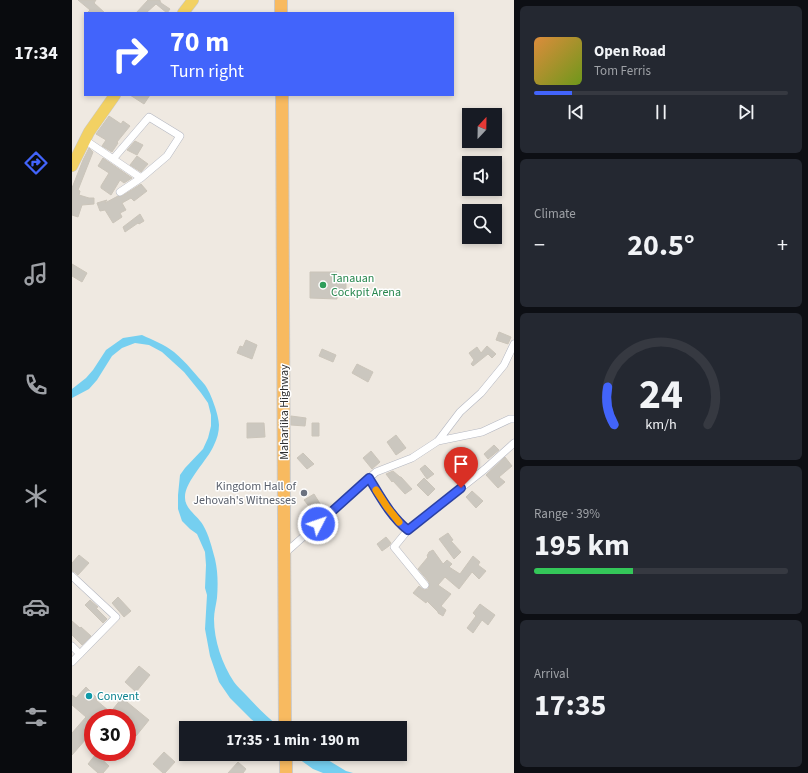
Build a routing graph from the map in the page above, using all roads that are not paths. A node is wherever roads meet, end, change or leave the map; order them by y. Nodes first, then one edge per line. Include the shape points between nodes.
1 (194, 0) edge
2 (281, 0) edge
3 (184, 12) edge
4 (281, 12) edge
5 (114, 96) edge
6 (282, 96) edge
7 (85, 140) junction
8 (113, 159) junction
9 (72, 166) edge
10 (141, 178) junction
11 (120, 192) dead end
12 (514, 344) edge
13 (513, 421) edge
14 (438, 440) junction
15 (514, 443) edge
16 (369, 478) junction
17 (408, 530) junction
18 (284, 554) junction
19 (72, 576) edge
20 (425, 585) dead end
21 (72, 646) edge
22 (80, 654) junction
23 (72, 662) edge
24 (285, 721) edge
25 (286, 761) edge
26 (286, 773) edge

1 - 3 main road
2 - 4 highway
5 - 7 main road
6 - 18 highway, Maharlika Highway
7 - 8 street
7 - 9 main road
8 - 10 street
8 - 10 street via 149,117 180,136 167,156
10 - 11 street
12 - 14 street via 504,365
13 - 14 street via 482,432
14 - 16 street via 412,458 376,472
15 - 17 street
16 - 17 street via 387,507
16 - 18 street
17 - 20 street via 394,547
18 - 24 highway, Maharlika Highway
19 - 22 street via 116,617
21 - 22 street
22 - 23 street
25 - 26 highway

